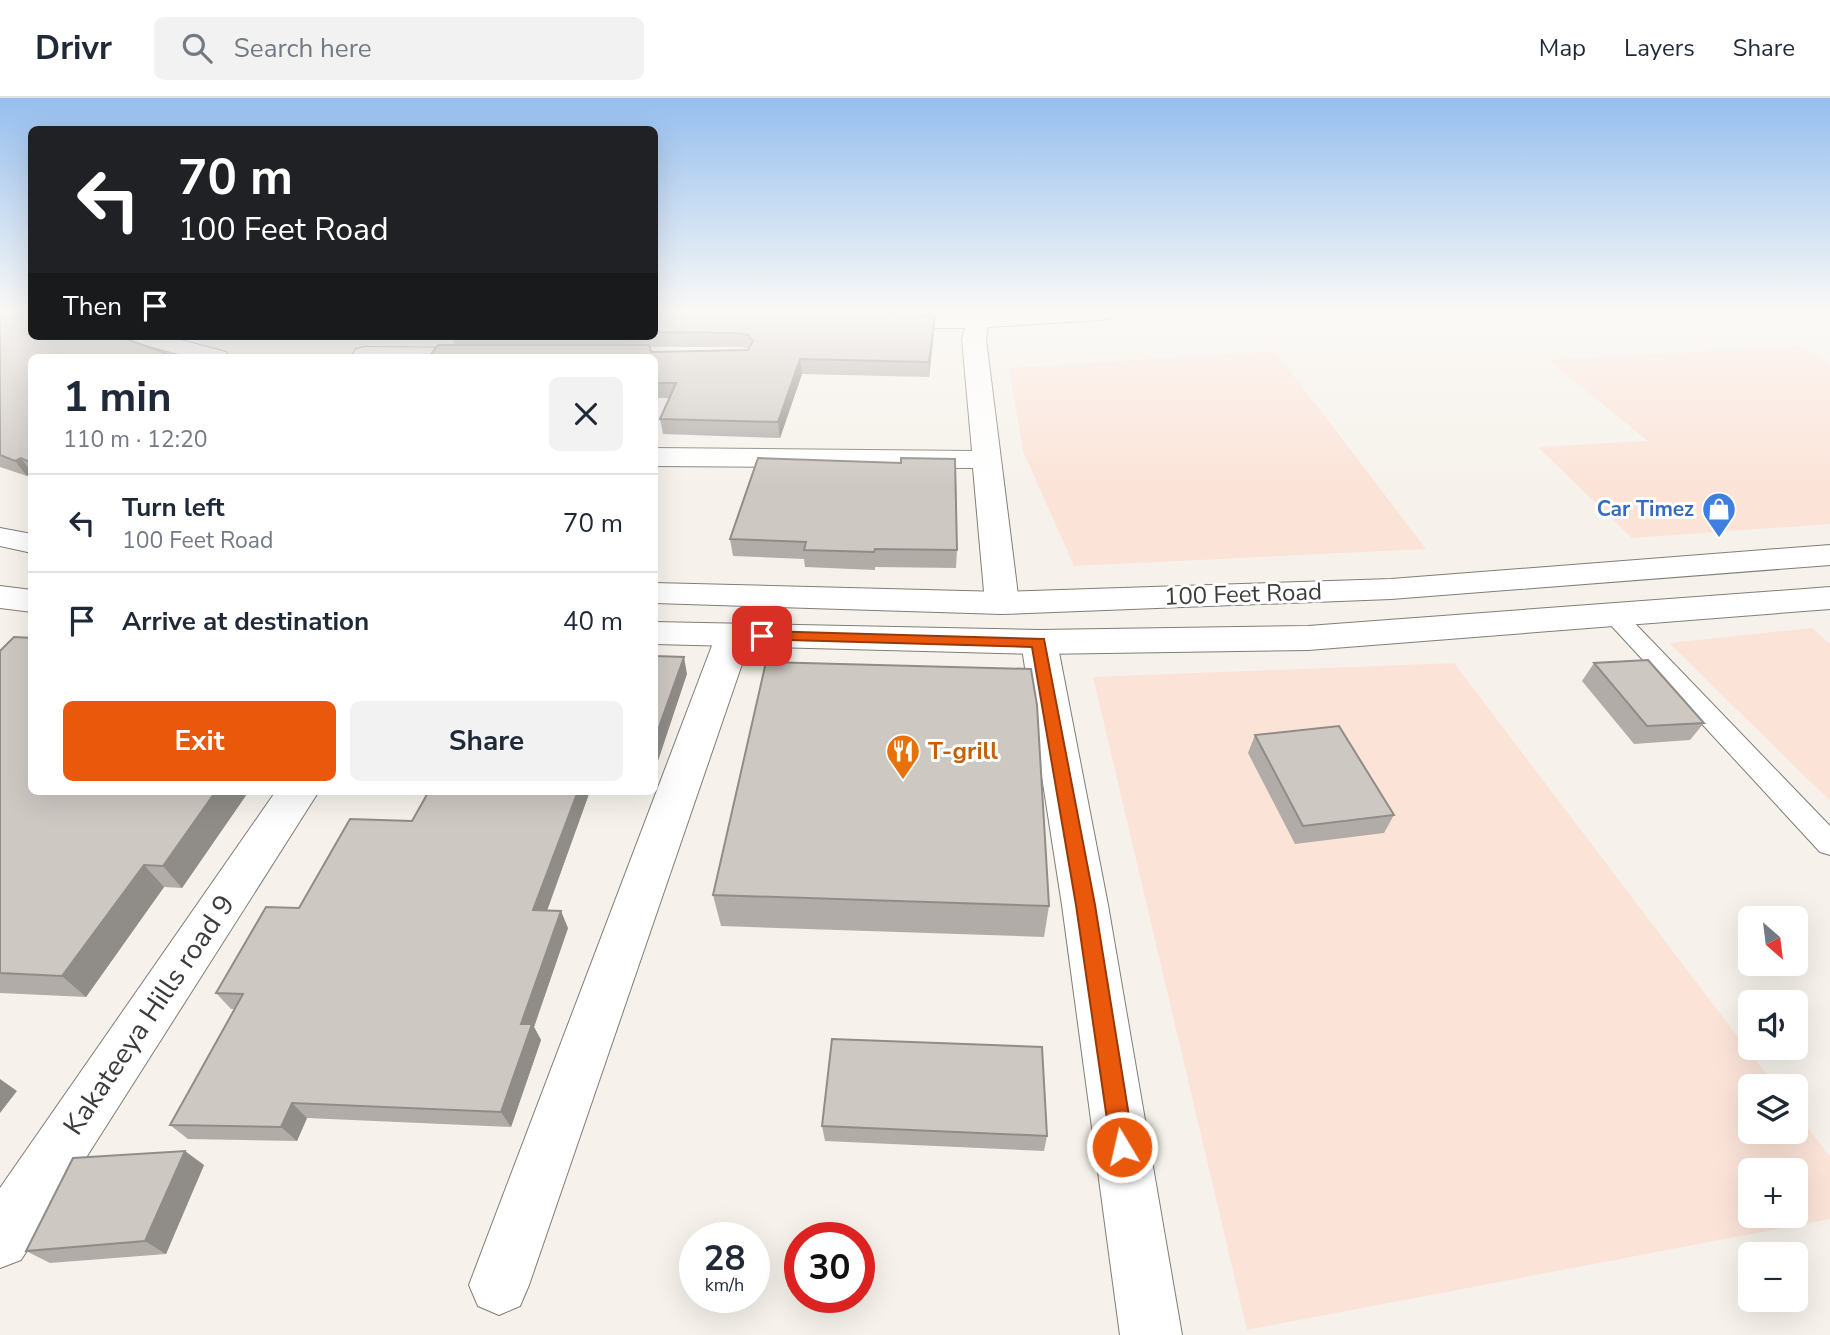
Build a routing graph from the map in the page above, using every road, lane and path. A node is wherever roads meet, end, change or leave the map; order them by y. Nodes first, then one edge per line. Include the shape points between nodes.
1 (977, 371) edge
2 (658, 457) edge
3 (986, 460) junction
4 (0, 537) edge
5 (28, 543) edge
6 (1830, 555) edge
7 (658, 593) edge
8 (1830, 598) edge
9 (1002, 603) junction
10 (1615, 616) junction
11 (658, 633) edge
12 (734, 635) junction
13 (1039, 642) junction
14 (295, 795) edge
15 (1830, 844) edge
16 (0, 1239) edge
17 (499, 1285) dead end
18 (1151, 1335) edge

1 - 3 street
2 - 3 street
3 - 9 street
4 - 5 street
6 - 9 street, 100 Feet Road via 1391,589
7 - 9 street, 100 Feet Road
8 - 10 street, 100 Feet Road
10 - 13 street, 100 Feet Road via 1308,638
10 - 15 lane
11 - 12 street, 100 Feet Road
12 - 13 street, 100 Feet Road
12 - 17 street
13 - 18 street
14 - 16 street, Kakateeya Hills road 9

